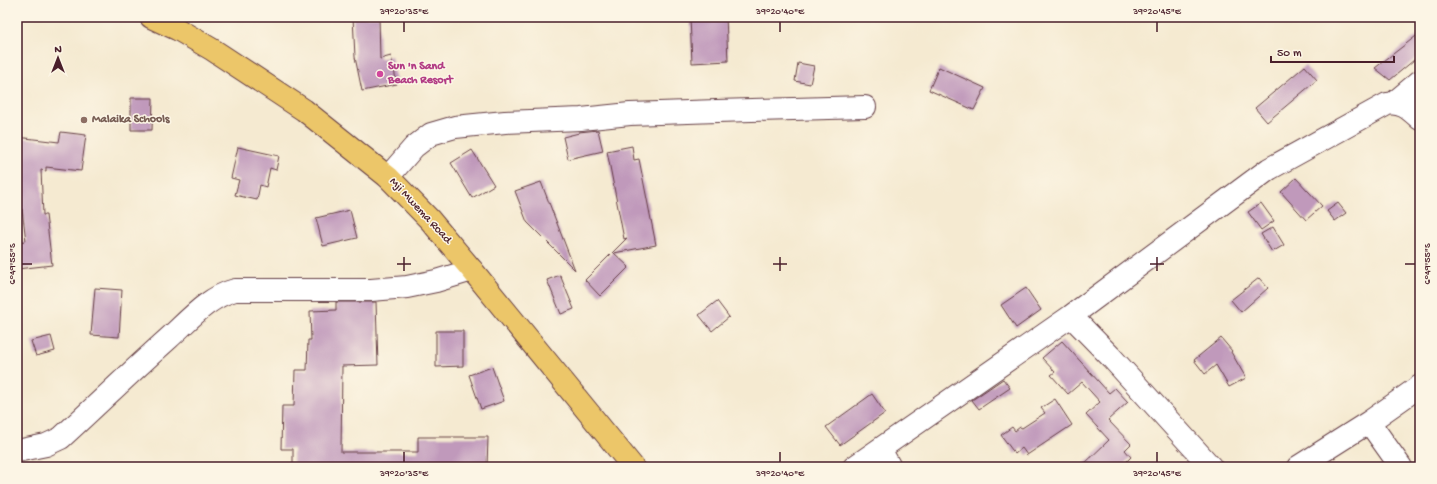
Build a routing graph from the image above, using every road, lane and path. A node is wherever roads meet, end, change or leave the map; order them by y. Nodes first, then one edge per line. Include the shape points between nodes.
1 (151, 17) edge
2 (1420, 82) edge
3 (1394, 102) junction
4 (865, 107) dead end
5 (1420, 119) edge
6 (388, 177) junction
7 (472, 270) junction
8 (1071, 316) junction
9 (1420, 386) edge
10 (1368, 422) junction
11 (20, 452) edge
12 (885, 458) edge
13 (633, 467) edge
14 (854, 467) edge
15 (1212, 467) edge
16 (1298, 467) edge
17 (1401, 467) edge

1 - 6 main road, Mji Mwema Road via 213,50 304,110
2 - 3 street
3 - 5 street
3 - 8 street via 1269,169
4 - 6 street via 638,114 455,126 431,134 414,147
6 - 7 main road, Mji Mwema Road via 430,220
7 - 11 street via 400,288 235,290 224,293 206,305 61,438
7 - 13 main road, Mji Mwema Road
8 - 12 street
8 - 15 street
9 - 10 street
10 - 16 street
10 - 17 street
12 - 14 street

